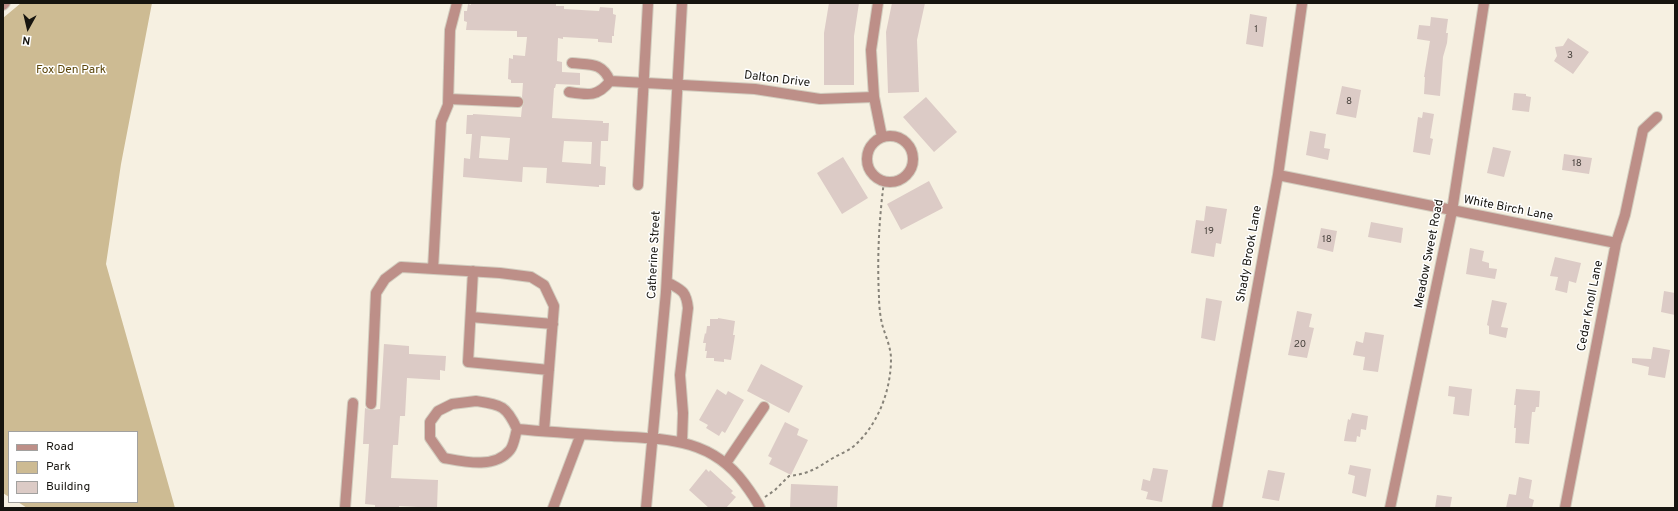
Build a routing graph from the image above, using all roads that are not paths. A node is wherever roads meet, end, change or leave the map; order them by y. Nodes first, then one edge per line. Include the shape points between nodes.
1 (457, 3) edge
2 (648, 3) edge
3 (682, 3) edge
4 (878, 3) edge
5 (1484, 3) edge
6 (1302, 4) edge
7 (572, 63) dead end
8 (610, 81) junction
9 (643, 84) junction
10 (677, 84) junction
11 (569, 92) dead end
12 (874, 97) junction
13 (449, 99) junction
14 (518, 102) dead end
15 (1657, 117) dead end
16 (882, 137) junction
17 (1278, 175) junction
18 (638, 185) dead end
19 (1452, 211) junction
20 (1616, 243) junction
21 (433, 269) junction
22 (473, 271) junction
23 (667, 282) junction
24 (470, 317) junction
25 (553, 324) junction
26 (549, 370) junction
27 (353, 403) dead end
28 (370, 404) dead end
29 (764, 407) dead end
30 (517, 430) junction
31 (544, 431) junction
32 (581, 434) junction
33 (652, 438) junction
34 (682, 442) junction
35 (726, 463) junction
36 (759, 505) edge
37 (345, 508) edge
38 (553, 508) edge
39 (646, 508) edge
40 (1217, 508) edge
41 (1390, 508) edge
42 (1565, 508) edge

1 - 13 street via 450,30
2 - 9 street
3 - 10 street, Catherine Street
4 - 12 street via 871,50
5 - 19 street, Meadow Sweet Road
6 - 17 street, Shady Brook Lane
7 - 8 street via 600,67 607,73
8 - 9 street, Dalton Drive
8 - 11 street via 597,93 586,95
9 - 10 street, Dalton Drive
9 - 18 street
10 - 12 street, Dalton Drive via 755,89 820,99
10 - 23 street, Catherine Street
12 - 16 street
13 - 14 street
13 - 21 street via 441,122
15 - 20 street, Cedar Knoll Lane via 1643,130 1625,215
16 - 16 street via 896,136 904,140 913,156 913,165 905,176 893,182 884,182 876,178 866,162 871,144
17 - 19 street, White Birch Lane
17 - 40 street, Shady Brook Lane
19 - 20 street, White Birch Lane
19 - 41 street, Meadow Sweet Road
20 - 42 street, Cedar Knoll Lane
21 - 22 street
21 - 28 street via 402,267 385,279 376,293
22 - 24 street
22 - 25 street via 531,277 544,285 554,306
23 - 33 street, Catherine Street
23 - 34 street via 687,296 688,308 680,375
24 - 25 street
24 - 26 street via 468,362
25 - 26 street
26 - 31 street
27 - 37 street
29 - 35 street
30 - 30 street via 511,450 501,458 486,462 444,458 430,438 430,422 438,411 452,404 476,401 500,405 512,417
30 - 31 street
31 - 32 street
32 - 33 street
32 - 38 street
33 - 34 street
33 - 39 street, Catherine Street
34 - 35 street via 700,447
35 - 36 street via 736,471

